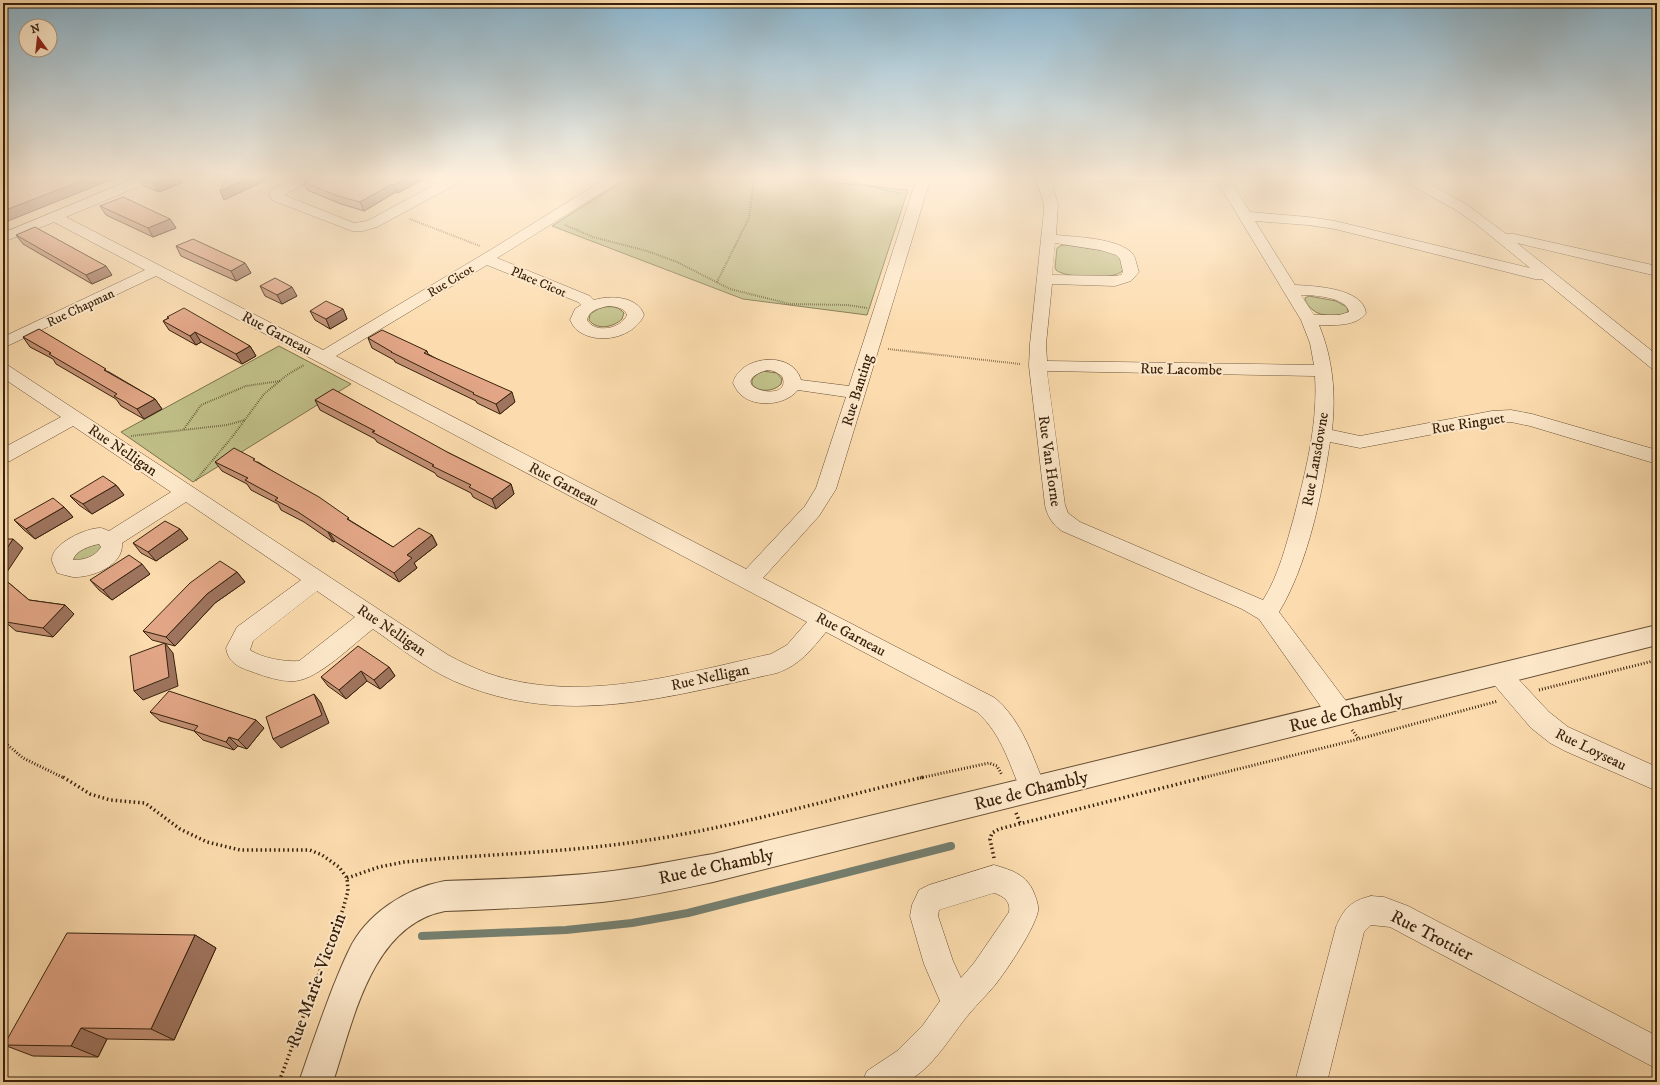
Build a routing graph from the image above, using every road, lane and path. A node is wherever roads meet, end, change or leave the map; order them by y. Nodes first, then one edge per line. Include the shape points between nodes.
1 (29, 228) edge
2 (76, 228) edge
3 (426, 228) edge
4 (528, 228) edge
5 (571, 228) edge
6 (744, 228) edge
7 (908, 228) edge
8 (1050, 228) edge
9 (1252, 228) edge
10 (1350, 228) edge
11 (1488, 228) edge
12 (3, 238) edge
13 (1049, 238) junction
14 (1502, 238) junction
15 (484, 253) junction
16 (157, 270) junction
17 (1657, 271) edge
18 (1546, 274) junction
19 (1045, 279) junction
20 (717, 282) junction
21 (1291, 290) junction
22 (590, 305) dead end
23 (871, 308) dead end
24 (1309, 320) junction
25 (3, 343) edge
26 (882, 348) dead end
27 (321, 356) junction
28 (1657, 364) edge
29 (1032, 365) junction
30 (3, 370) edge
31 (1323, 371) junction
32 (280, 381) junction
33 (793, 384) dead end
34 (856, 393) junction
35 (75, 417) junction
36 (245, 420) junction
37 (184, 429) junction
38 (1322, 434) junction
39 (108, 439) junction
40 (3, 456) edge
41 (1657, 457) edge
42 (186, 492) junction
43 (111, 540) dead end
44 (316, 580) junction
45 (748, 580) junction
46 (1268, 614) junction
47 (372, 617) junction
48 (823, 620) junction
49 (1657, 635) edge
50 (1657, 660) edge
51 (1499, 674) junction
52 (1541, 690) dead end
53 (1494, 702) dead end
54 (1340, 713) junction
55 (3, 741) edge
56 (1000, 770) dead end
57 (1657, 779) edge
58 (1033, 789) junction
59 (995, 859) dead end
60 (346, 878) junction
61 (957, 1004) dead end
62 (1657, 1053) edge
63 (279, 1082) edge
64 (316, 1082) edge
65 (878, 1082) edge
66 (1311, 1082) edge

1 - 12 street
2 - 16 street, Rue Garneau
3 - 15 path
4 - 15 street, Rue Cicot
5 - 20 path via 593,237 677,262
6 - 20 path
7 - 34 street, Rue Banting
8 - 13 street, Rue Van Horne
9 - 21 street, Rue Lansdowne
10 - 18 street via 1535,274
11 - 14 street
13 - 19 street, Rue Van Horne
13 - 19 street via 1118,249 1127,257 1131,272 1126,278 1115,281
14 - 17 street via 1514,238
14 - 18 street
15 - 22 street, Place Cicot via 584,299
15 - 27 street, Rue Cicot
16 - 25 street, Rue Chapman
16 - 27 street, Rue Garneau
18 - 28 street
19 - 29 street, Rue Van Horne via 1038,344
20 - 23 path via 730,289 790,304
21 - 24 street, Rue Lansdowne
21 - 24 street via 1336,295 1350,301 1358,311 1352,317 1344,319
24 - 31 street, Rue Lansdowne via 1319,346
26 - 29 path
27 - 32 path
27 - 45 street, Rue Garneau
29 - 31 street, Rue Lacombe
29 - 46 street, Rue Van Horne via 1056,512 1061,519 1073,527 1250,603
30 - 35 street, Rue Nelligan
31 - 38 street, Rue Lansdowne
32 - 36 path via 264,394
32 - 37 path via 246,386 201,405
33 - 34 street
34 - 45 street, Rue Banting via 822,496 809,514
35 - 39 street, Rue Nelligan
35 - 40 street
36 - 37 path via 227,425
36 - 42 path
37 - 39 path
38 - 41 street, Rue Ringuet via 1360,442 1492,417 1510,416 1539,422
38 - 46 street, Rue Lansdowne via 1296,549 1277,599
39 - 42 street, Rue Nelligan
42 - 43 street
42 - 44 street, Rue Nelligan
44 - 47 street, Rue Nelligan
44 - 47 street via 245,634 238,646 241,657 283,671 299,670 314,663
45 - 48 street, Rue Garneau
46 - 54 street
47 - 48 street, Rue Nelligan via 440,662 477,681 521,692 569,696 637,692 777,663 796,652
48 - 58 street, Rue Garneau via 992,709 1009,732
49 - 51 street, Rue de Chambly
50 - 52 path
51 - 54 street, Rue de Chambly
51 - 57 street, Rue Loyseau via 1540,720 1559,735
53 - 59 path, Rue de Chambly via 1359,739 999,829 992,833 990,839
54 - 58 street, Rue de Chambly
55 - 60 path via 23,758 90,794 110,800 145,803 180,829 207,842 245,850 318,852 334,862
56 - 60 path, Rue de Chambly via 992,763 970,767 673,836 569,850 404,862
58 - 64 street, Rue de Chambly via 859,834 713,868 635,883 540,892 445,896 423,902 402,913 383,929 360,960
60 - 63 path, Rue Marie-Victorin via 348,891 343,909
61 - 65 street via 922,1050 894,1073
62 - 66 street, Rue Trottier via 1398,916 1368,910 1357,916 1351,927

